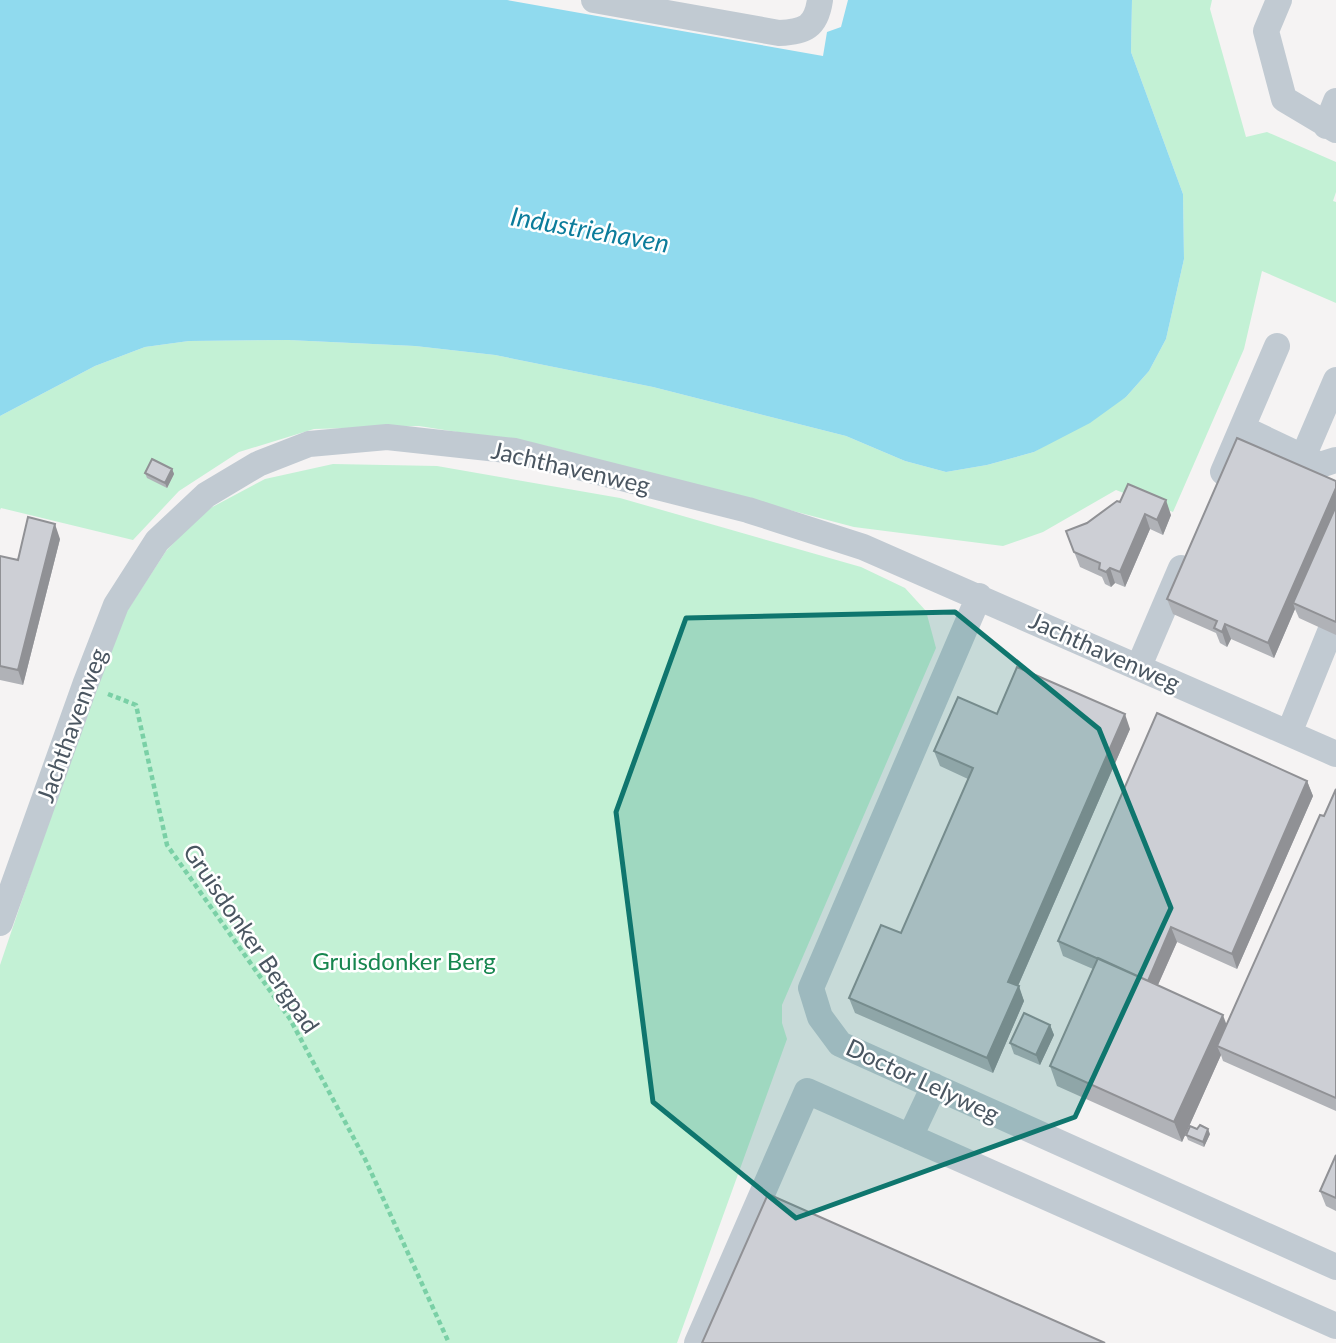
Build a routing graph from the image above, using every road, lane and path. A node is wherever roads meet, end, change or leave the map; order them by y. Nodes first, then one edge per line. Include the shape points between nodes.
1 (594, 0) edge
2 (820, 0) edge
3 (1279, 0) edge
4 (1336, 101) edge
5 (1331, 128) edge
6 (1277, 346) dead end
7 (1336, 380) edge
8 (1242, 428) junction
9 (1303, 457) junction
10 (1336, 460) edge
11 (1214, 494) edge
12 (1192, 544) edge
13 (979, 596) junction
14 (1330, 632) edge
15 (1139, 666) junction
16 (85, 685) junction
17 (1289, 733) junction
18 (1336, 754) edge
19 (0, 923) edge
20 (934, 1086) junction
21 (910, 1137) junction
22 (1336, 1268) edge
23 (1336, 1326) edge
24 (449, 1343) edge
25 (697, 1343) edge

1 - 2 street via 779,33 810,26
3 - 5 street via 1266,31 1284,99
4 - 5 street
6 - 8 street
7 - 9 street
8 - 9 street
8 - 11 street
9 - 10 street via 1320,465
12 - 15 street
13 - 15 street, Jachthavenweg
13 - 16 street, Jachthavenweg via 863,547 748,510 515,451 387,437 309,444 258,464 206,495 157,541 116,606
13 - 20 street, Doctor Lelyweg via 811,988 820,1017 841,1044
14 - 17 street
15 - 17 street, Jachthavenweg
16 - 19 street, Jachthavenweg
16 - 24 path, Gruisdonker Bergpad via 136,705 167,845 290,1019 366,1161
17 - 18 street, Jachthavenweg
20 - 21 street
20 - 22 street, Doctor Lelyweg
21 - 23 street
21 - 25 street via 807,1091

